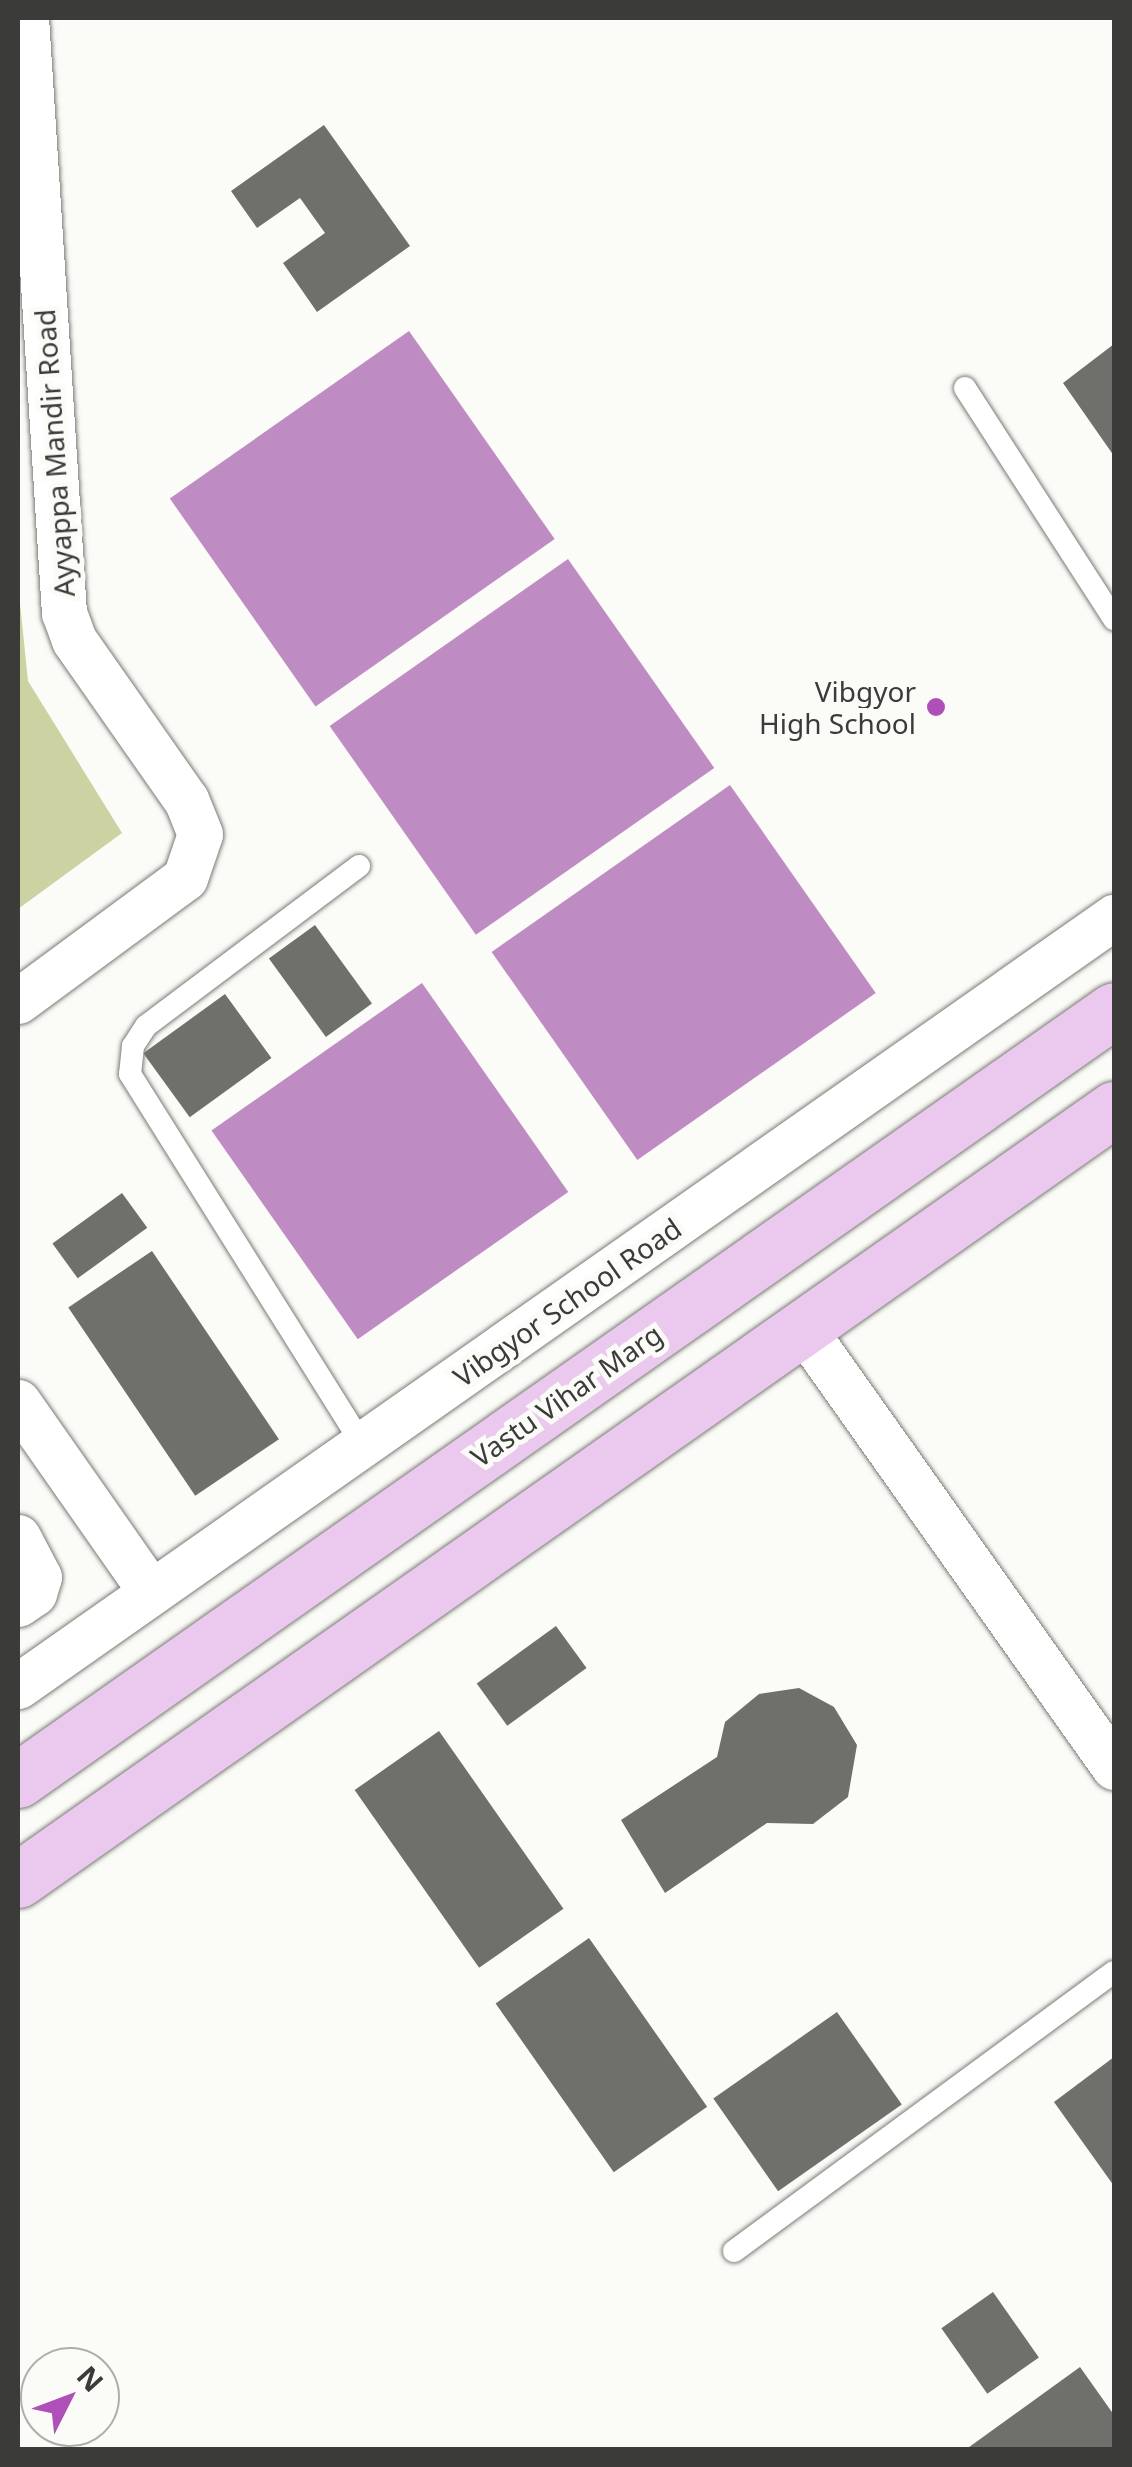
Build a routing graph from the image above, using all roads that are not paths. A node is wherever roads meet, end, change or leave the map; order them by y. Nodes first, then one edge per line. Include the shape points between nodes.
1 (26, 18) edge
2 (965, 388) dead end
3 (1114, 619) edge
4 (359, 866) dead end
5 (1114, 917) edge
6 (18, 1001) edge
7 (1114, 1010) edge
8 (1114, 1109) edge
9 (803, 1328) junction
10 (18, 1402) edge
11 (363, 1446) junction
12 (18, 1537) edge
13 (151, 1592) junction
14 (18, 1604) edge
15 (18, 1686) edge
16 (1114, 1767) edge
17 (18, 1780) edge
18 (18, 1880) edge
19 (1114, 1972) edge
20 (734, 2251) dead end

1 - 6 street, Ayyappa Mandir Road via 64,613 74,640 186,800 200,834 185,878
2 - 3 lane
4 - 11 lane via 146,1026 133,1046 130,1074
5 - 11 street, Vibgyor School Road
7 - 17 main road, Vastu Vihar Marg
8 - 9 main road
9 - 16 street
9 - 18 main road
10 - 13 street
11 - 13 street, Vibgyor School Road
12 - 14 street via 39,1577 34,1593
13 - 15 street, Vibgyor School Road
19 - 20 lane

